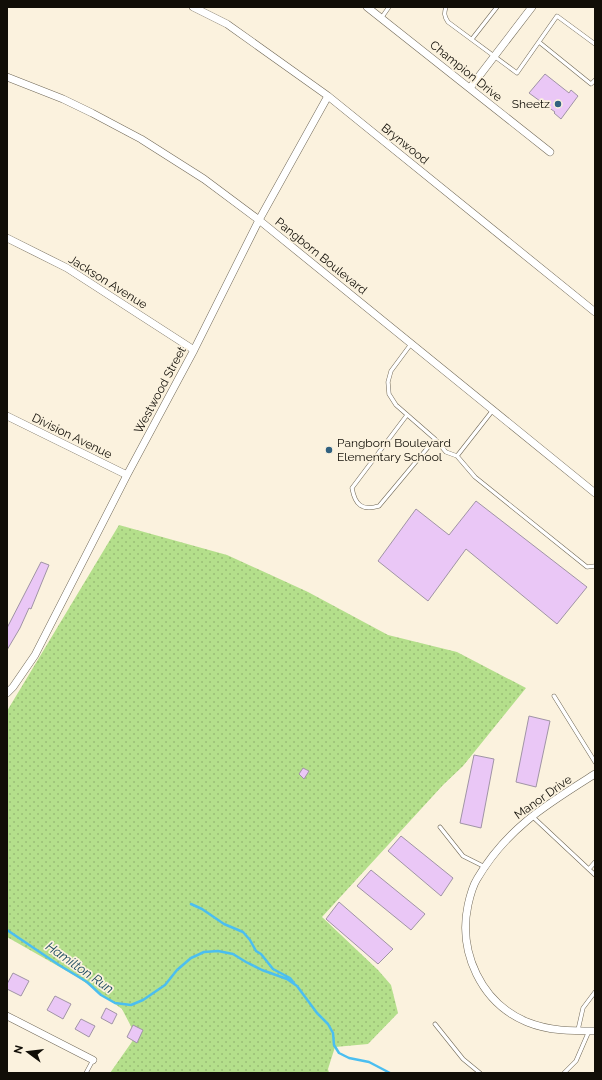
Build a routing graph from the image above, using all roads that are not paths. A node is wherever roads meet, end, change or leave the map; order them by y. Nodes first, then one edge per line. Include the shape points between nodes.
1 (193, 7) edge
2 (367, 7) edge
3 (389, 7) edge
4 (446, 7) edge
5 (497, 7) edge
6 (532, 7) edge
7 (382, 17) junction
8 (472, 39) junction
9 (539, 42) junction
10 (595, 44) edge
11 (494, 56) junction
12 (7, 77) edge
13 (595, 80) edge
14 (470, 88) junction
15 (328, 96) junction
16 (550, 152) dead end
17 (259, 220) junction
18 (7, 238) edge
19 (595, 312) edge
20 (411, 344) junction
21 (194, 350) junction
22 (493, 410) junction
23 (407, 415) junction
24 (7, 416) edge
25 (435, 439) junction
26 (457, 456) junction
27 (127, 475) junction
28 (595, 493) edge
29 (595, 566) edge
30 (7, 693) edge
31 (554, 696) dead end
32 (595, 762) edge
33 (595, 774) edge
34 (532, 816) junction
35 (440, 827) dead end
36 (595, 862) edge
37 (485, 867) junction
38 (588, 869) junction
39 (595, 876) edge
40 (595, 992) edge
41 (7, 1016) edge
42 (435, 1024) dead end
43 (578, 1030) junction
44 (592, 1031) edge
45 (93, 1060) joint
46 (86, 1073) edge
47 (480, 1073) edge
48 (564, 1073) edge

1 - 15 street, Brynwood via 227,24
2 - 7 street, Champion Drive
3 - 7 lane
4 - 8 lane via 444,12 448,22
5 - 8 lane
6 - 11 street
7 - 14 street, Champion Drive
8 - 11 lane
9 - 10 lane via 557,16
9 - 11 lane via 517,74
9 - 13 lane via 591,84
11 - 14 street
12 - 17 street, Pangborn Boulevard via 64,99 141,139 204,178
14 - 16 street, Champion Drive
15 - 17 street, Westwood Street
15 - 19 street, Brynwood
17 - 20 street, Pangborn Boulevard
17 - 21 street, Westwood Street
18 - 21 street, Jackson Avenue via 67,268
20 - 22 street, Pangborn Boulevard
20 - 23 lane via 391,371 388,382 390,394 396,405
21 - 27 street, Westwood Street
22 - 26 lane
22 - 28 street, Pangborn Boulevard
23 - 25 lane
23 - 25 lane via 352,488 354,498 362,507 379,506
24 - 27 street, Division Avenue
25 - 26 lane via 446,452
26 - 29 lane via 475,476 587,567
27 - 30 street, Westwood Street via 34,655
31 - 32 lane
33 - 34 street, Manor Drive
34 - 37 street, Manor Drive via 512,833
34 - 38 lane
35 - 37 lane via 464,856
36 - 38 lane
37 - 43 street, Manor Drive via 476,881 466,916 466,944 481,984 501,1006 526,1021 557,1030
38 - 39 lane
40 - 43 lane via 583,1008
41 - 45 street
42 - 47 lane via 463,1059
43 - 44 street, Manor Drive
44 - 48 lane via 576,1060
45 - 46 lane

